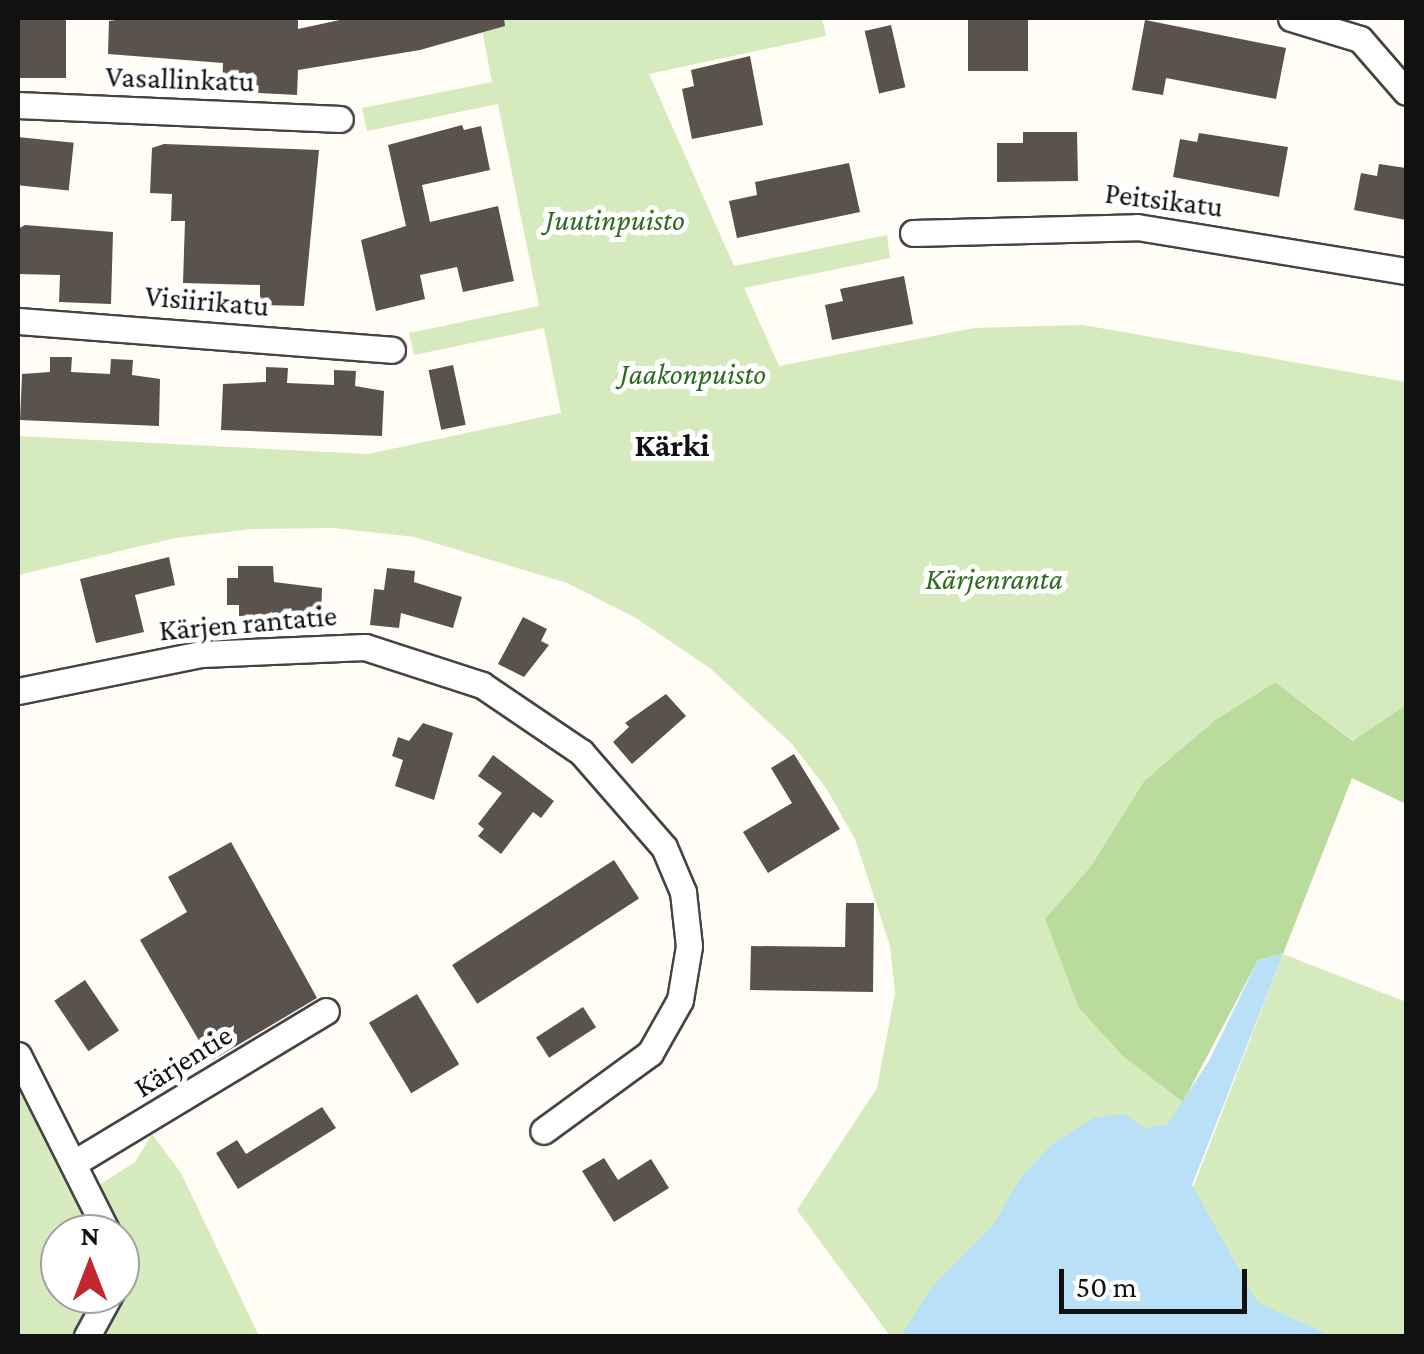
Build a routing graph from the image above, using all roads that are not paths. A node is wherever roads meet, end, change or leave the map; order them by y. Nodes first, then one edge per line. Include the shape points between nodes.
1 (1291, 18) edge
2 (1406, 92) edge
3 (18, 105) edge
4 (340, 118) dead end
5 (913, 233) dead end
6 (1406, 271) edge
7 (18, 321) edge
8 (392, 350) dead end
9 (18, 690) edge
10 (326, 1011) dead end
11 (18, 1055) edge
12 (543, 1132) dead end
13 (74, 1163) junction
14 (98, 1214) edge
15 (99, 1314) edge
16 (87, 1336) edge

1 - 2 street via 1360,39
3 - 4 street, Vasallinkatu
5 - 6 street, Peitsikatu via 1137,227
7 - 8 street, Visiirikatu
9 - 12 street, Kärjen rantatie via 202,654 365,648 482,685 581,752 664,846 683,892 689,946 680,1000 650,1053
10 - 13 street, Kärjentie
11 - 13 street
13 - 14 street
15 - 16 street

